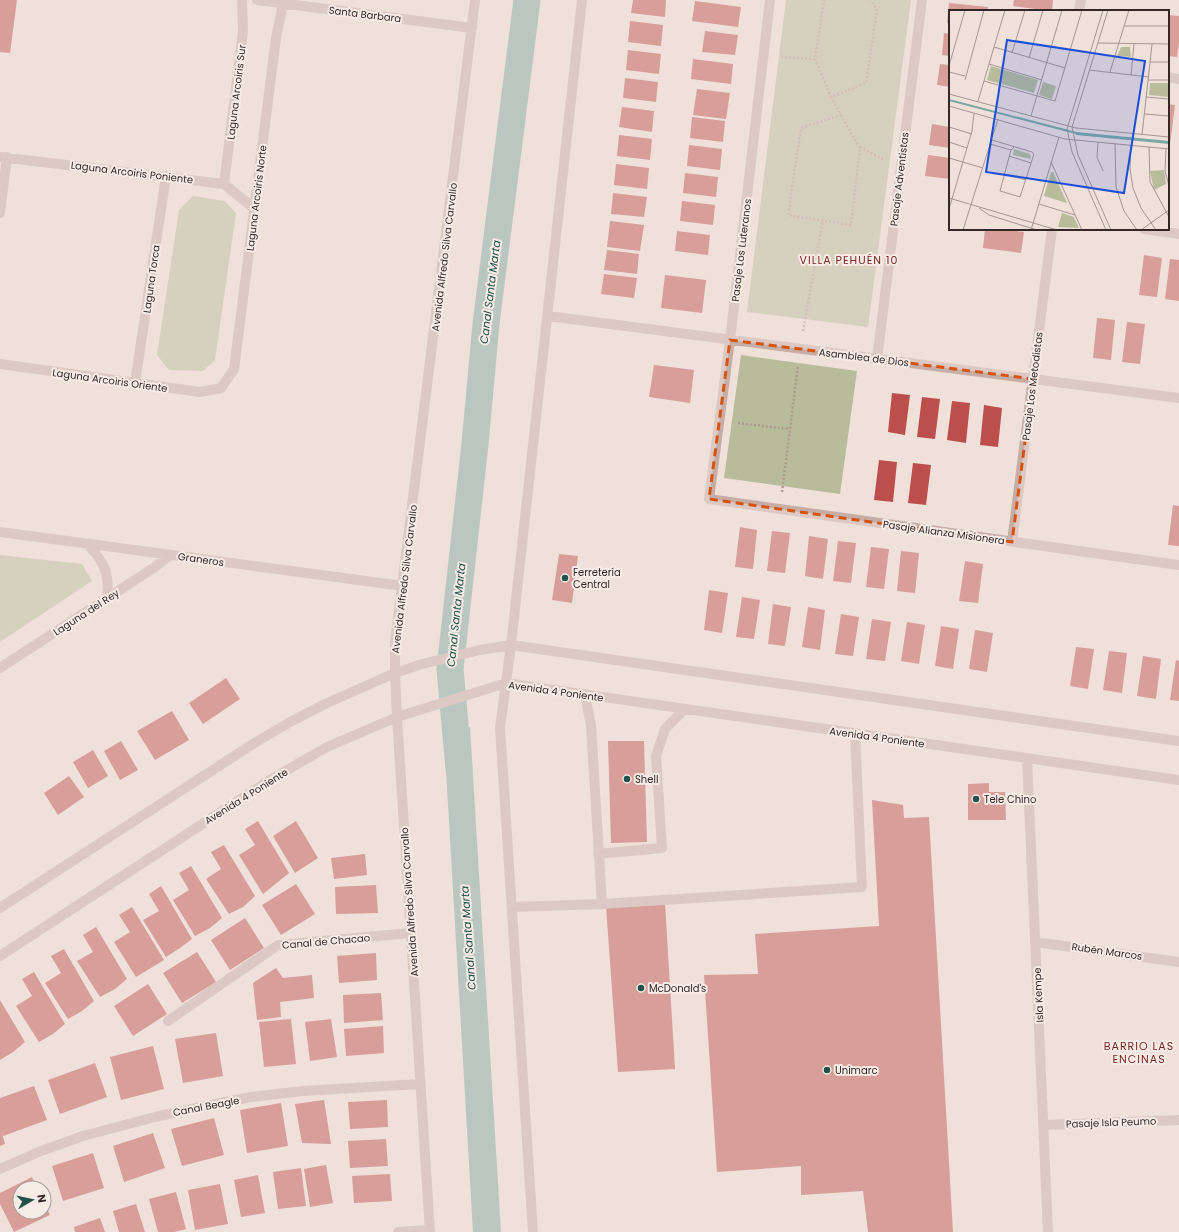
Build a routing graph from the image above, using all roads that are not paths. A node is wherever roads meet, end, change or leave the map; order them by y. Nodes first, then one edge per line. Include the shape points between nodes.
1 (242, 0) edge
2 (257, 0) edge
3 (475, 0) edge
4 (582, 0) edge
5 (770, 0) edge
6 (922, 0) edge
7 (1081, 0) edge
8 (283, 4) junction
9 (1079, 10) edge
10 (472, 28) junction
11 (1169, 77) edge
12 (1179, 79) edge
13 (3, 157) edge
14 (166, 176) junction
15 (224, 184) junction
16 (255, 209) junction
17 (0, 213) edge
18 (1052, 230) edge
19 (1151, 230) edge
20 (1179, 234) edge
21 (548, 316) junction
22 (730, 340) junction
23 (877, 359) junction
24 (0, 364) edge
25 (1033, 379) junction
26 (135, 383) junction
27 (221, 388) joint
28 (1179, 398) edge
29 (709, 499) joint
30 (0, 532) edge
31 (1012, 542) junction
32 (87, 544) junction
33 (170, 555) junction
34 (1179, 566) edge
35 (402, 586) junction
36 (107, 598) junction
37 (511, 645) junction
38 (0, 668) edge
39 (395, 673) junction
40 (506, 683) junction
41 (584, 694) junction
42 (685, 709) junction
43 (397, 717) junction
44 (855, 733) junction
45 (1179, 741) edge
46 (1027, 758) junction
47 (1179, 780) edge
48 (598, 854) junction
49 (602, 904) junction
50 (512, 907) junction
51 (0, 908) edge
52 (411, 933) junction
53 (1035, 942) junction
54 (0, 956) edge
55 (1179, 962) edge
56 (168, 1021) dead end
57 (420, 1084) junction
58 (1179, 1120) edge
59 (1044, 1125) junction
60 (0, 1169) edge
61 (430, 1231) edge
62 (398, 1232) edge
63 (533, 1232) edge
64 (1048, 1232) edge

1 - 15 street, Laguna Arcoiris Sur via 243,31
2 - 8 street, Santa Barbara
3 - 10 street, Avenida Alfredo Silva Carvallo
4 - 21 street
5 - 22 street, Pasaje Los Luteranos
6 - 23 street, Pasaje Adventistas
7 - 9 street
8 - 10 street, Santa Barbara
8 - 16 street, Laguna Arcoiris Norte via 276,38
10 - 35 street, Avenida Alfredo Silva Carvallo
11 - 12 street
13 - 14 street, Laguna Arcoiris Poniente
13 - 17 street
14 - 15 street, Laguna Arcoiris Poniente
14 - 26 street, Laguna Torca
15 - 16 street
16 - 27 street, Laguna Arcoiris Norte via 234,369
18 - 25 street, Pasaje Los Metodistas
19 - 20 street
21 - 22 street, Asamblea de Dios
21 - 37 street
22 - 23 street, Asamblea de Dios
22 - 29 street, Pasaje Los Luteranos
23 - 25 street, Asamblea de Dios
24 - 26 street, Laguna Arcoiris Oriente
25 - 28 street, Asamblea de Dios
25 - 31 street, Pasaje Los Metodistas
26 - 27 street, Laguna Arcoiris Oriente via 200,392
29 - 31 street, Pasaje Alianza Misionera
30 - 32 street, Graneros
31 - 34 street, Pasaje Alianza Misionera
32 - 33 street, Graneros
32 - 36 street via 104,566 108,579
33 - 35 street, Graneros
33 - 36 street, Laguna del Rey
35 - 39 street, Avenida Alfredo Silva Carvallo via 395,642
36 - 38 street, Laguna del Rey
37 - 39 street via 480,650
37 - 40 street
37 - 45 street
39 - 43 street, Avenida Alfredo Silva Carvallo
39 - 51 street via 325,704 256,742
40 - 41 street, Avenida 4 Poniente
40 - 43 street, Avenida 4 Poniente
40 - 50 street via 500,728
41 - 42 street, Avenida 4 Poniente
41 - 48 street via 591,726
42 - 44 street, Avenida 4 Poniente
42 - 48 street via 665,729 656,756 662,848
43 - 52 street, Avenida Alfredo Silva Carvallo
43 - 54 street, Avenida 4 Poniente via 327,747 273,778
44 - 46 street, Avenida 4 Poniente
44 - 49 street via 862,887
46 - 47 street, Avenida 4 Poniente
46 - 53 street, Isla Kempe
48 - 49 street
49 - 50 street
50 - 63 street
52 - 56 street, Canal de Chacao via 278,945
52 - 57 street, Avenida Alfredo Silva Carvallo
53 - 55 street, Rubén Marcos
53 - 59 street, Isla Kempe
57 - 60 street, Canal Beagle via 303,1091 251,1097 201,1107 83,1136
57 - 61 street, Avenida Alfredo Silva Carvallo
58 - 59 street, Pasaje Isla Peumo
59 - 64 street, Isla Kempe
61 - 62 street

